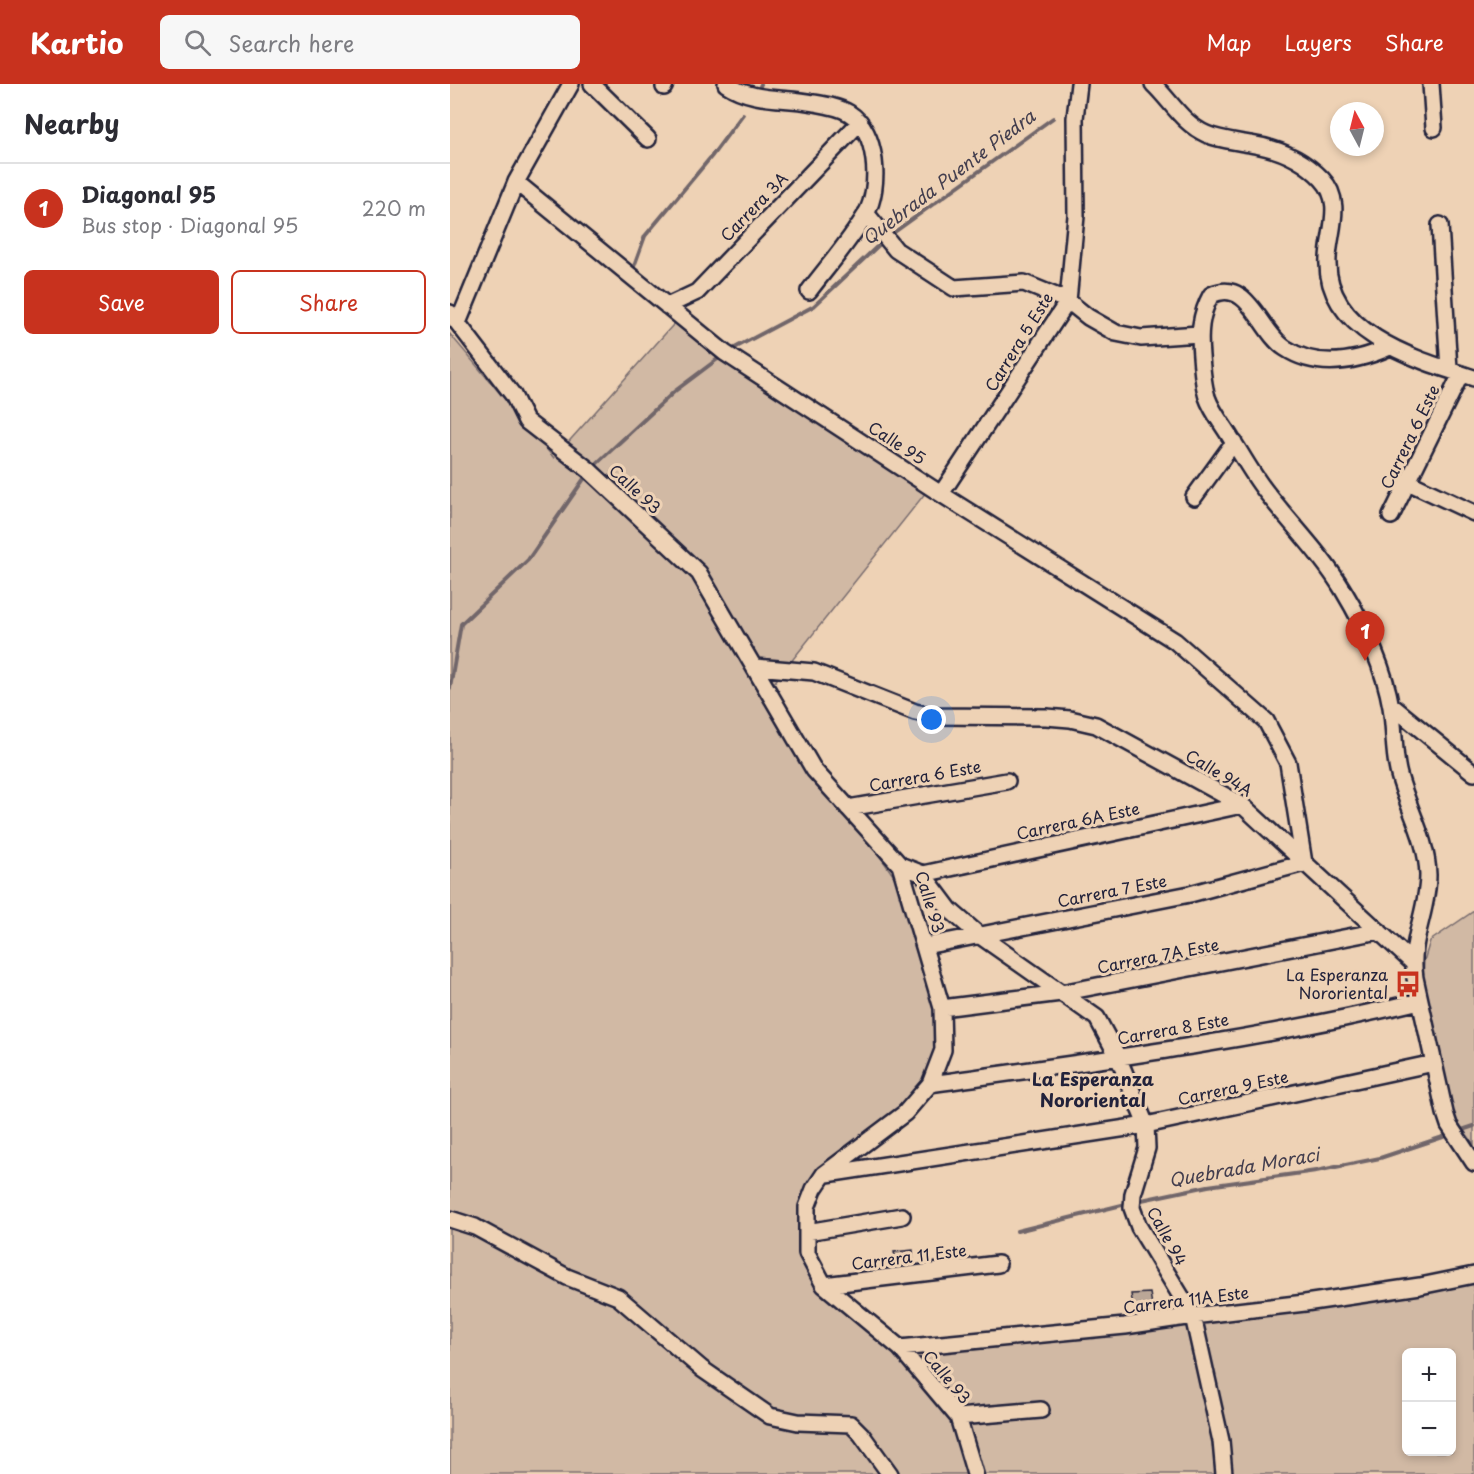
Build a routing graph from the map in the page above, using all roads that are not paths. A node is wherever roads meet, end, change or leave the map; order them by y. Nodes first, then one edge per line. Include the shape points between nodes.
1 (571, 84) edge
2 (592, 84) edge
3 (726, 84) edge
4 (1079, 84) edge
5 (1153, 84) edge
6 (1431, 84) edge
7 (860, 122) junction
8 (1434, 128) dead end
9 (648, 139) dead end
10 (516, 182) junction
11 (866, 213) junction
12 (1440, 225) dead end
13 (809, 291) dead end
14 (1068, 301) junction
15 (667, 306) junction
16 (454, 318) edge
17 (1199, 334) junction
18 (1390, 347) junction
19 (1461, 374) edge
20 (1234, 442) junction
21 (1408, 482) junction
22 (941, 494) junction
23 (1194, 497) dead end
24 (1474, 513) edge
25 (1391, 516) dead end
26 (755, 667) junction
27 (1391, 705) junction
28 (1474, 773) edge
29 (1007, 781) dead end
30 (1242, 805) junction
31 (848, 808) junction
32 (1304, 863) junction
33 (900, 866) junction
34 (923, 874) junction
35 (1379, 931) junction
36 (979, 935) junction
37 (925, 946) junction
38 (1412, 962) junction
39 (1061, 993) junction
40 (1420, 1000) junction
41 (942, 1008) junction
42 (1118, 1057) junction
43 (1434, 1063) junction
44 (930, 1084) junction
45 (1146, 1125) junction
46 (1474, 1163) edge
47 (824, 1174) junction
48 (902, 1216) dead end
49 (450, 1219) edge
50 (807, 1232) junction
51 (998, 1264) dead end
52 (1474, 1275) edge
53 (824, 1285) junction
54 (1193, 1316) junction
55 (900, 1348) junction
56 (1041, 1410) dead end
57 (958, 1417) junction
58 (890, 1474) edge
59 (975, 1474) edge
60 (1224, 1474) edge

1 - 10 street
2 - 9 street
3 - 7 street via 758,97 833,107
4 - 14 street, Carrera 5 Este via 1075,118 1076,216
5 - 18 street via 1185,120 1204,133 1287,154 1324,181 1335,205 1328,257 1328,278 1334,295 1360,327
6 - 8 street
7 - 11 street via 871,145 875,173 874,194
7 - 15 street, Carrera 3A via 697,292
10 - 15 street, Calle 95
10 - 16 street
11 - 13 street
11 - 14 street via 896,250 954,288 1024,283
12 - 19 street
14 - 17 street via 1116,333 1141,338
14 - 22 street, Carrera 5 Este
15 - 22 street, Calle 95 via 725,353
16 - 26 street, Calle 93 via 513,395 526,421 589,470 699,573
17 - 18 street via 1201,317 1211,295 1221,290 1242,296 1273,338 1305,357 1345,362
17 - 20 street via 1207,397
18 - 19 street
19 - 21 street, Carrera 6 Este
20 - 23 street
20 - 27 street via 1265,491 1342,589 1371,645
21 - 24 street
21 - 25 street, Carrera 6 Este
22 - 32 street, Calle 95 via 1175,641 1266,722 1288,763
26 - 30 street, Calle 94A via 814,672 934,716 1046,717 1096,725
26 - 31 street, Calle 93 via 814,770
27 - 28 street
27 - 38 street via 1399,775 1420,829 1428,876
29 - 31 street, Carrera 6 Este
30 - 32 street, Calle 94A
30 - 34 street, Carrera 6A Este
31 - 33 street, Calle 93
32 - 35 street, Calle 94A
32 - 36 street, Carrera 7 Este via 1190,894
33 - 34 street
33 - 37 street, Calle 93
34 - 36 street, Calle 94 via 950,910
35 - 38 street, Calle 94A
35 - 39 street, Carrera 7A Este
36 - 37 street, Carrera 7 Este
36 - 39 street, Calle 94
37 - 41 street, Calle 93
38 - 40 street
39 - 41 street, Carrera 7A Este
39 - 42 street, Calle 94 via 1097,1018
40 - 42 street, Carrera 8 Este via 1351,1017
40 - 43 street
41 - 44 street, Calle 93 via 943,1050
42 - 44 street, Carrera 8 Este
42 - 45 street, Calle 94
43 - 45 street, Carrera 9 Este
43 - 46 street via 1449,1125
44 - 47 street, Calle 93 via 905,1113
45 - 47 street, Carrera 9 Este
45 - 54 street, Calle 94 via 1147,1148 1132,1201 1139,1227
47 - 50 street, Calle 93 via 807,1208
48 - 50 street
49 - 58 street via 475,1227 567,1277 618,1298 702,1369 770,1416 798,1422 851,1424
50 - 53 street, Calle 93 via 807,1253
51 - 53 street, Carrera 11 Este
52 - 54 street, Carrera 11A Este via 1305,1303
53 - 55 street, Calle 93
54 - 55 street, Carrera 11A Este
54 - 60 street, Calle 94 via 1221,1441
55 - 57 street, Calle 93
56 - 57 street
57 - 59 street, Calle 93

